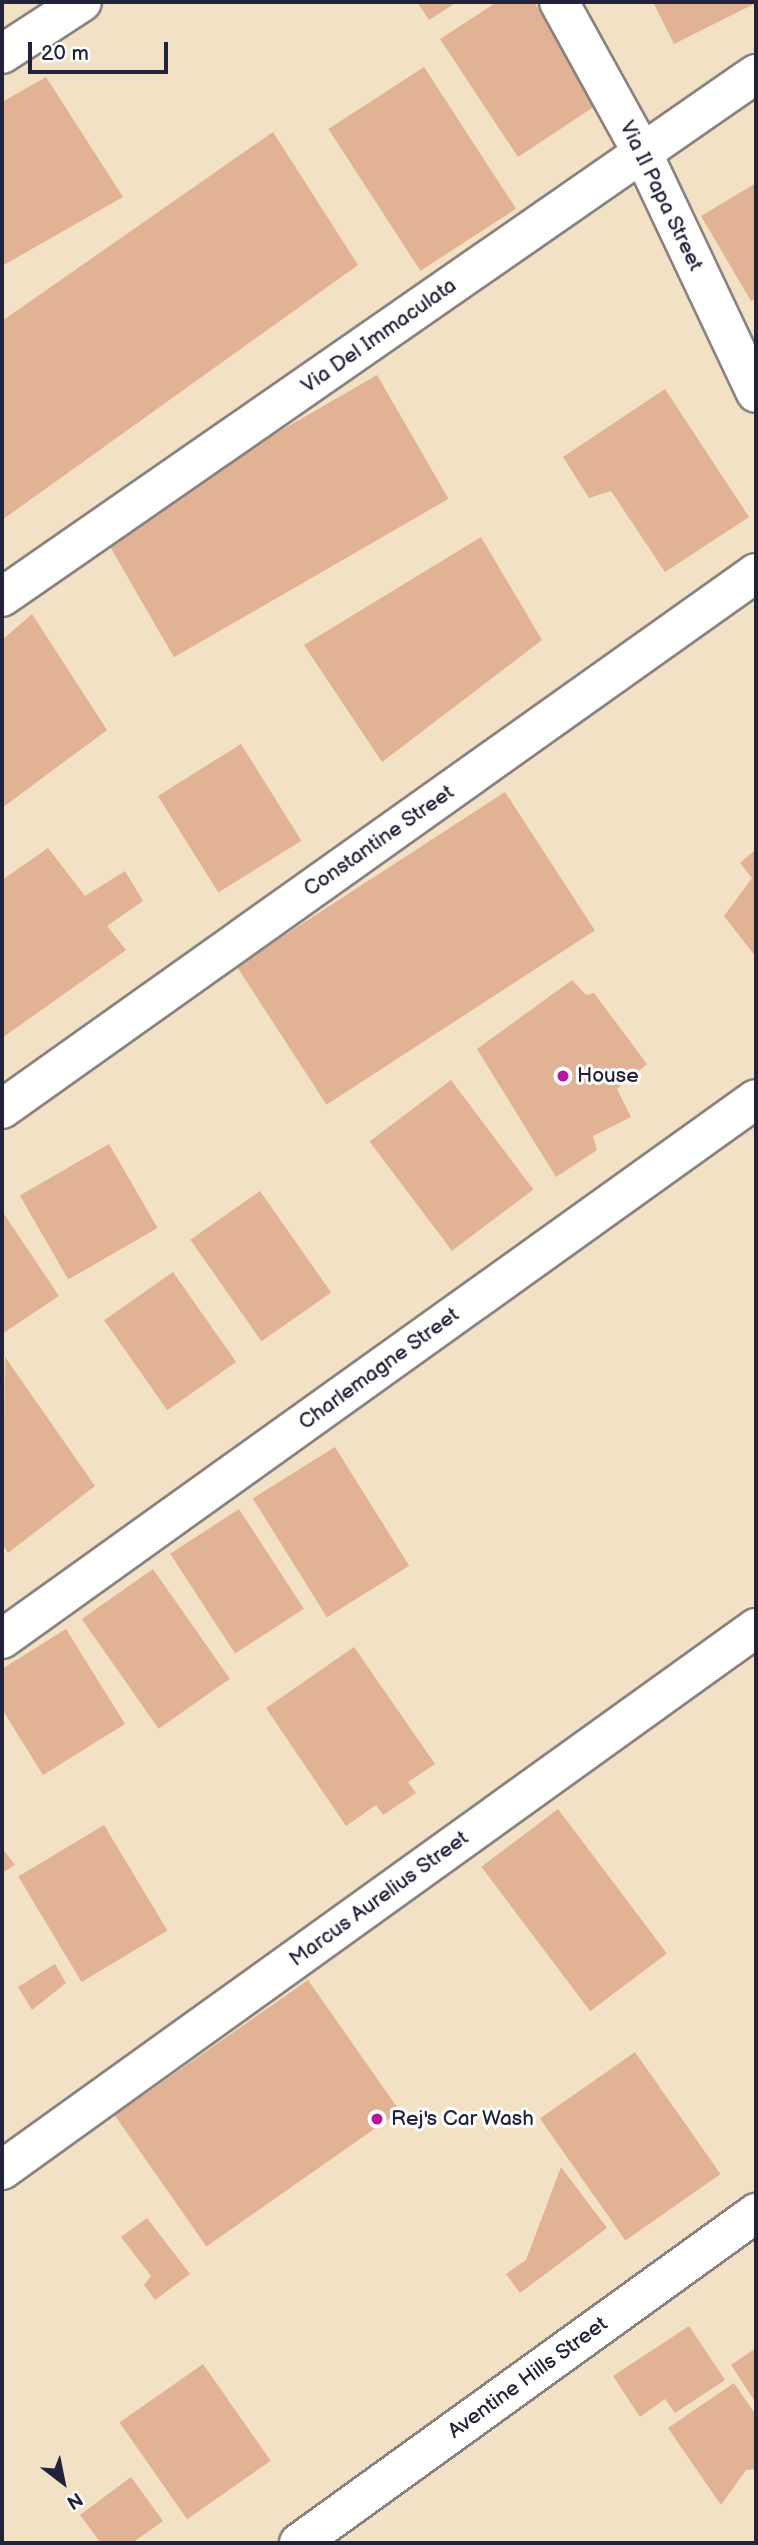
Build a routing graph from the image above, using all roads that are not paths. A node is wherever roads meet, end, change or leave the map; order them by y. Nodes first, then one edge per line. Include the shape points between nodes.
1 (82, 2) edge
2 (559, 2) edge
3 (2, 54) edge
4 (756, 74) edge
5 (643, 154) junction
6 (756, 393) edge
7 (756, 573) edge
8 (2, 597) edge
9 (756, 1099) edge
10 (2, 1109) edge
11 (756, 1628) edge
12 (2, 1639) edge
13 (2, 2170) edge
14 (756, 2213) edge
15 (299, 2543) edge

1 - 3 street
2 - 5 street, Via Il Papa Street
4 - 5 street, Via Del Immaculata
5 - 6 street, Via Il Papa Street
5 - 8 street, Via Del Immaculata
7 - 10 street, Constantine Street
9 - 12 street, Charlemagne Street
11 - 13 street, Marcus Aurelius Street
14 - 15 street, Aventine Hills Street

